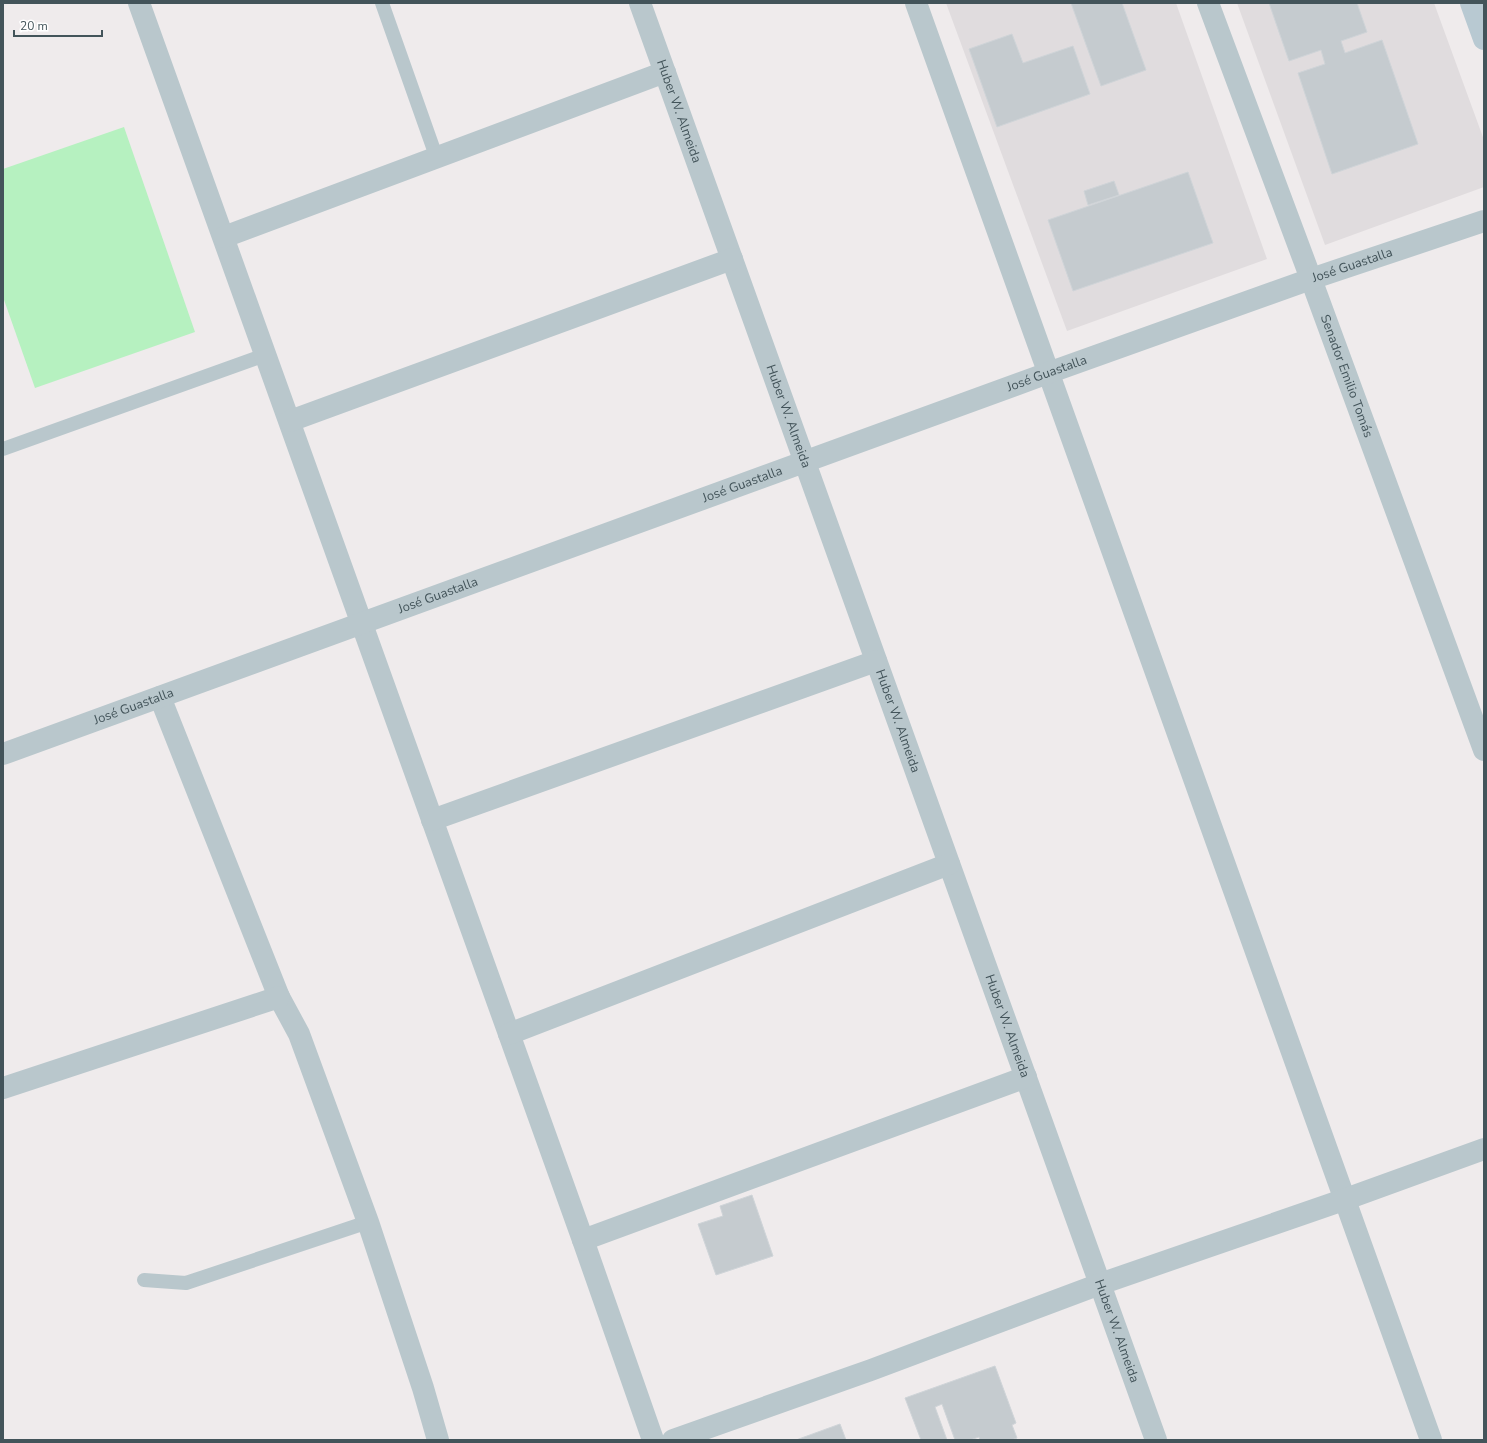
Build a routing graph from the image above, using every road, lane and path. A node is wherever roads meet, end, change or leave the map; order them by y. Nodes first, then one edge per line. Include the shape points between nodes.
1 (139, 3) edge
2 (382, 3) edge
3 (640, 3) edge
4 (916, 3) edge
5 (1208, 3) edge
6 (1471, 3) edge
7 (1484, 39) edge
8 (665, 72) junction
9 (436, 156) junction
10 (1484, 222) edge
11 (224, 237) junction
12 (732, 259) junction
13 (1311, 279) junction
14 (265, 355) junction
15 (1048, 373) junction
16 (290, 421) junction
17 (3, 449) edge
18 (804, 461) junction
19 (361, 622) junction
20 (876, 661) junction
21 (160, 696) junction
22 (1484, 750) edge
23 (3, 754) edge
24 (432, 820) junction
25 (950, 864) junction
26 (279, 997) junction
27 (509, 1034) junction
28 (1026, 1077) junction
29 (3, 1088) edge
30 (1484, 1149) edge
31 (1346, 1199) junction
32 (368, 1222) junction
33 (583, 1240) junction
34 (144, 1280) dead end
35 (1100, 1284) junction
36 (438, 1440) edge
37 (653, 1440) edge
38 (674, 1440) edge
39 (1156, 1440) edge
40 (1431, 1440) edge

1 - 11 street
2 - 9 lane
3 - 8 street, Huber W. Almeida
4 - 15 street
5 - 13 street, Senador Emilio Tomás
6 - 7 main road
8 - 9 street
8 - 12 street, Huber W. Almeida
9 - 11 street
10 - 13 street, José Guastalla
11 - 14 street
12 - 16 street
12 - 18 street, Huber W. Almeida
13 - 15 street, José Guastalla
13 - 22 street, Senador Emilio Tomás
14 - 16 street
14 - 17 lane
15 - 18 street, José Guastalla
15 - 31 street
16 - 19 street
18 - 19 street, José Guastalla
18 - 20 street, Huber W. Almeida
19 - 21 street, José Guastalla
19 - 24 street
20 - 24 street
20 - 25 street, Huber W. Almeida
21 - 23 street, José Guastalla
21 - 26 street
24 - 27 street
25 - 27 street
25 - 28 street, Huber W. Almeida
26 - 29 street
26 - 32 street via 299,1034
27 - 33 street
28 - 33 street
28 - 35 street, Huber W. Almeida
30 - 31 street
31 - 35 street
31 - 40 street
32 - 34 lane via 186,1283
32 - 36 street
33 - 37 street
35 - 38 street via 871,1370
35 - 39 street, Huber W. Almeida

